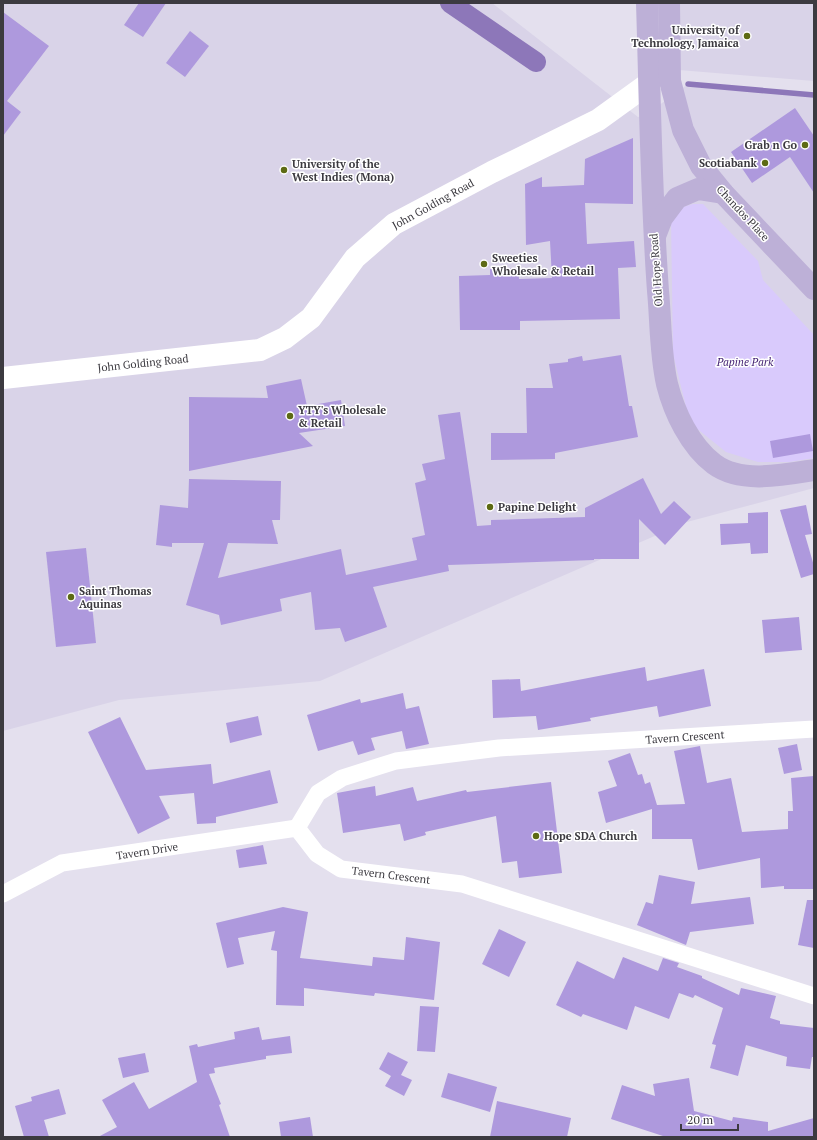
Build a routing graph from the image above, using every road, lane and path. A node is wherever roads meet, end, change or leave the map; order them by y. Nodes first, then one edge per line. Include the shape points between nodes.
1 (647, 3) edge
2 (669, 3) edge
3 (669, 69) junction
4 (649, 83) junction
5 (723, 193) junction
6 (654, 239) junction
7 (814, 289) edge
8 (3, 378) edge
9 (814, 470) edge
10 (792, 474) junction
11 (814, 478) edge
12 (814, 729) edge
13 (297, 828) junction
14 (3, 894) edge
15 (814, 996) edge

1 - 4 main road, Old Hope Road
2 - 3 main road
3 - 4 street, John Golding Road
3 - 5 main road, Chandos Place via 675,106 683,130 701,166
4 - 6 main road, Old Hope Road
4 - 8 street, John Golding Road via 598,120 394,224 356,258 311,318 285,338 260,350
5 - 6 main road via 698,188 677,198 662,218
5 - 7 main road, Chandos Place
6 - 10 main road, Old Hope Road via 660,340 667,384 676,412 693,442 714,464 740,475
9 - 10 main road, Old Hope Road
10 - 11 street
12 - 13 street, Tavern Crescent via 499,748 396,761 342,778 318,793
13 - 14 street, Tavern Drive via 62,863
13 - 15 street, Tavern Crescent via 317,854 341,869 462,884

